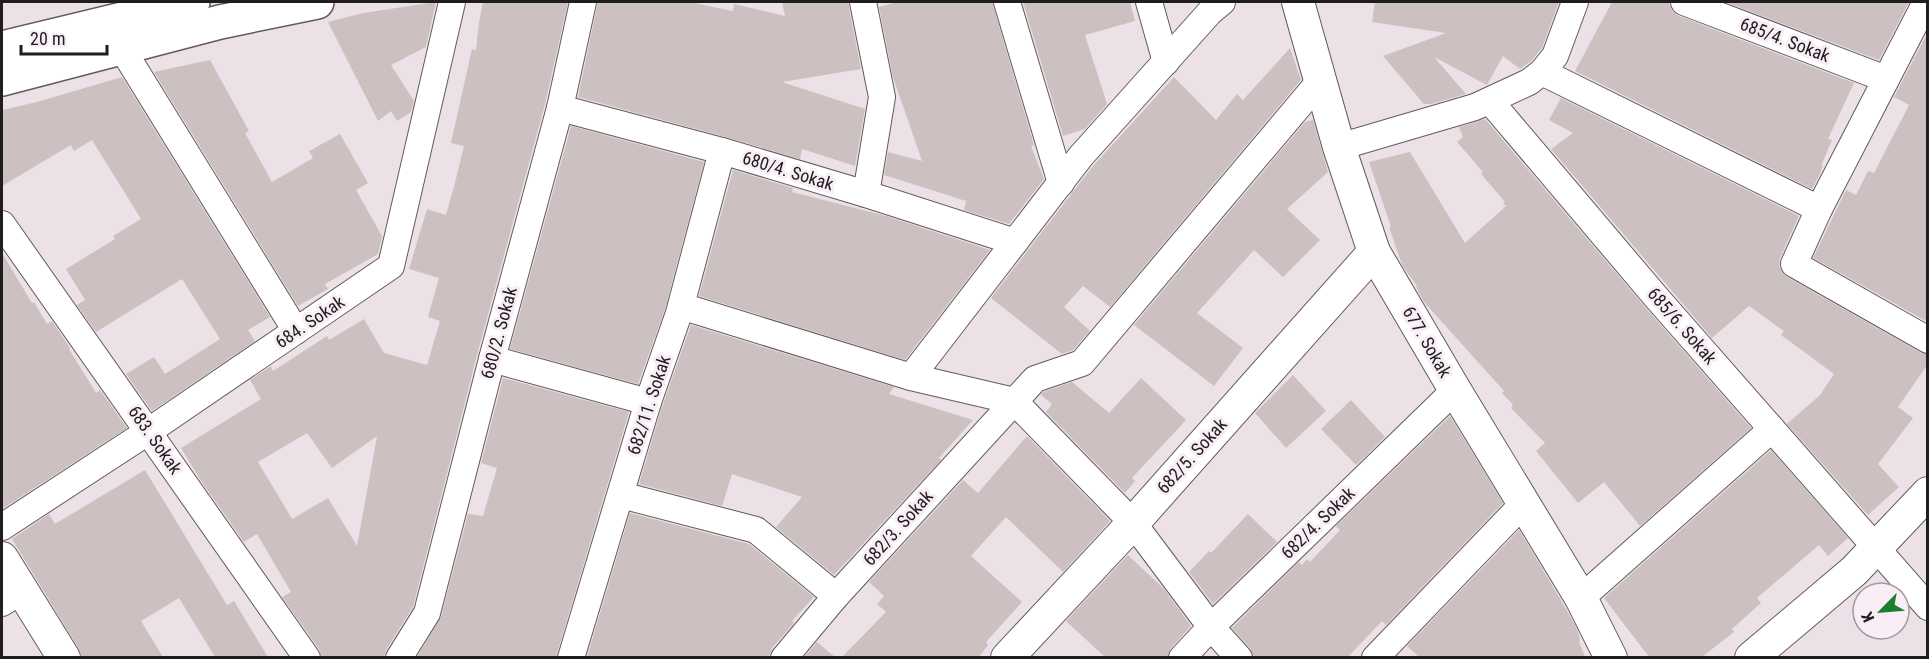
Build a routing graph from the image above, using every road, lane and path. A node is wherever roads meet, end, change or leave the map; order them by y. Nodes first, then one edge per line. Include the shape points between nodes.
1 (193, 2) edge
2 (317, 2) edge
3 (452, 2) edge
4 (583, 2) edge
5 (863, 2) edge
6 (1007, 2) edge
7 (1149, 2) edge
8 (1222, 2) edge
9 (1298, 2) edge
10 (1575, 2) edge
11 (1684, 2) edge
12 (1926, 2) edge
13 (126, 22) edge
14 (2, 48) edge
15 (1166, 62) junction
16 (1542, 72) junction
17 (2, 79) edge
18 (1886, 79) junction
19 (1320, 81) junction
20 (1490, 100) junction
21 (560, 108) junction
22 (1339, 147) junction
23 (722, 151) junction
24 (1061, 183) junction
25 (866, 194) junction
26 (1819, 209) junction
27 (2, 224) edge
28 (1015, 242) junction
29 (1374, 252) junction
30 (681, 306) junction
31 (296, 331) junction
32 (1928, 340) edge
33 (492, 359) junction
34 (911, 377) junction
35 (1455, 390) junction
36 (1014, 401) junction
37 (648, 402) junction
38 (1772, 429) junction
39 (149, 431) junction
40 (1928, 493) edge
41 (621, 495) junction
42 (1523, 504) junction
43 (1133, 523) junction
44 (2, 527) edge
45 (1877, 549) junction
46 (2, 558) edge
47 (12, 597) edge
48 (836, 597) junction
49 (1581, 598) junction
50 (1928, 607) edge
51 (1211, 627) junction
52 (64, 657) edge
53 (308, 657) edge
54 (399, 657) edge
55 (571, 657) edge
56 (784, 657) edge
57 (1007, 657) edge
58 (1182, 657) edge
59 (1239, 657) edge
60 (1375, 657) edge
61 (1611, 657) edge
62 (1751, 657) edge

1 - 13 main road
2 - 13 main road via 220,22
3 - 31 street, 684. Sokak via 391,266
4 - 21 street, 680/2. Sokak
5 - 25 street via 882,97
6 - 24 street
7 - 15 street
8 - 15 street
9 - 19 street, 677. Sokak
10 - 16 street via 1555,56
11 - 18 street, 685/4. Sokak
12 - 18 street
13 - 14 main road
13 - 17 main road
13 - 31 street
15 - 24 street
16 - 20 street
16 - 26 street
18 - 26 street
19 - 22 street, 677. Sokak
19 - 36 street, 682/3. Sokak via 1082,363 1035,379
20 - 22 street
20 - 38 street, 685/6. Sokak
21 - 23 street, 680/4. Sokak
21 - 33 street, 680/2. Sokak
22 - 29 street, 677. Sokak
23 - 25 street, 680/4. Sokak
23 - 30 street, 682/11. Sokak
24 - 28 street
25 - 28 street, 680/4. Sokak
26 - 32 street via 1794,264
27 - 39 street, 683. Sokak
28 - 34 street
29 - 35 street, 677. Sokak
29 - 43 street, 682/5. Sokak
30 - 34 street
30 - 37 street, 682/11. Sokak
31 - 39 street, 684. Sokak
33 - 37 street
33 - 54 street, 680/2. Sokak via 427,613
34 - 36 street
35 - 42 street, 677. Sokak
35 - 51 street, 682/4. Sokak
36 - 43 street
36 - 48 street, 682/3. Sokak
37 - 41 street, 682/11. Sokak
38 - 45 street, 685/6. Sokak
38 - 49 street
39 - 44 street, 684. Sokak
39 - 53 street, 683. Sokak
40 - 45 street
41 - 48 street via 756,530
41 - 55 street, 682/11. Sokak
42 - 49 street, 677. Sokak
42 - 60 street
43 - 51 street
43 - 57 street, 682/5. Sokak
45 - 50 street, 685/6. Sokak
45 - 62 street
46 - 47 street
47 - 52 street
48 - 56 street, 682/3. Sokak
49 - 61 street, 677. Sokak
51 - 58 street, 682/4. Sokak
51 - 59 street

